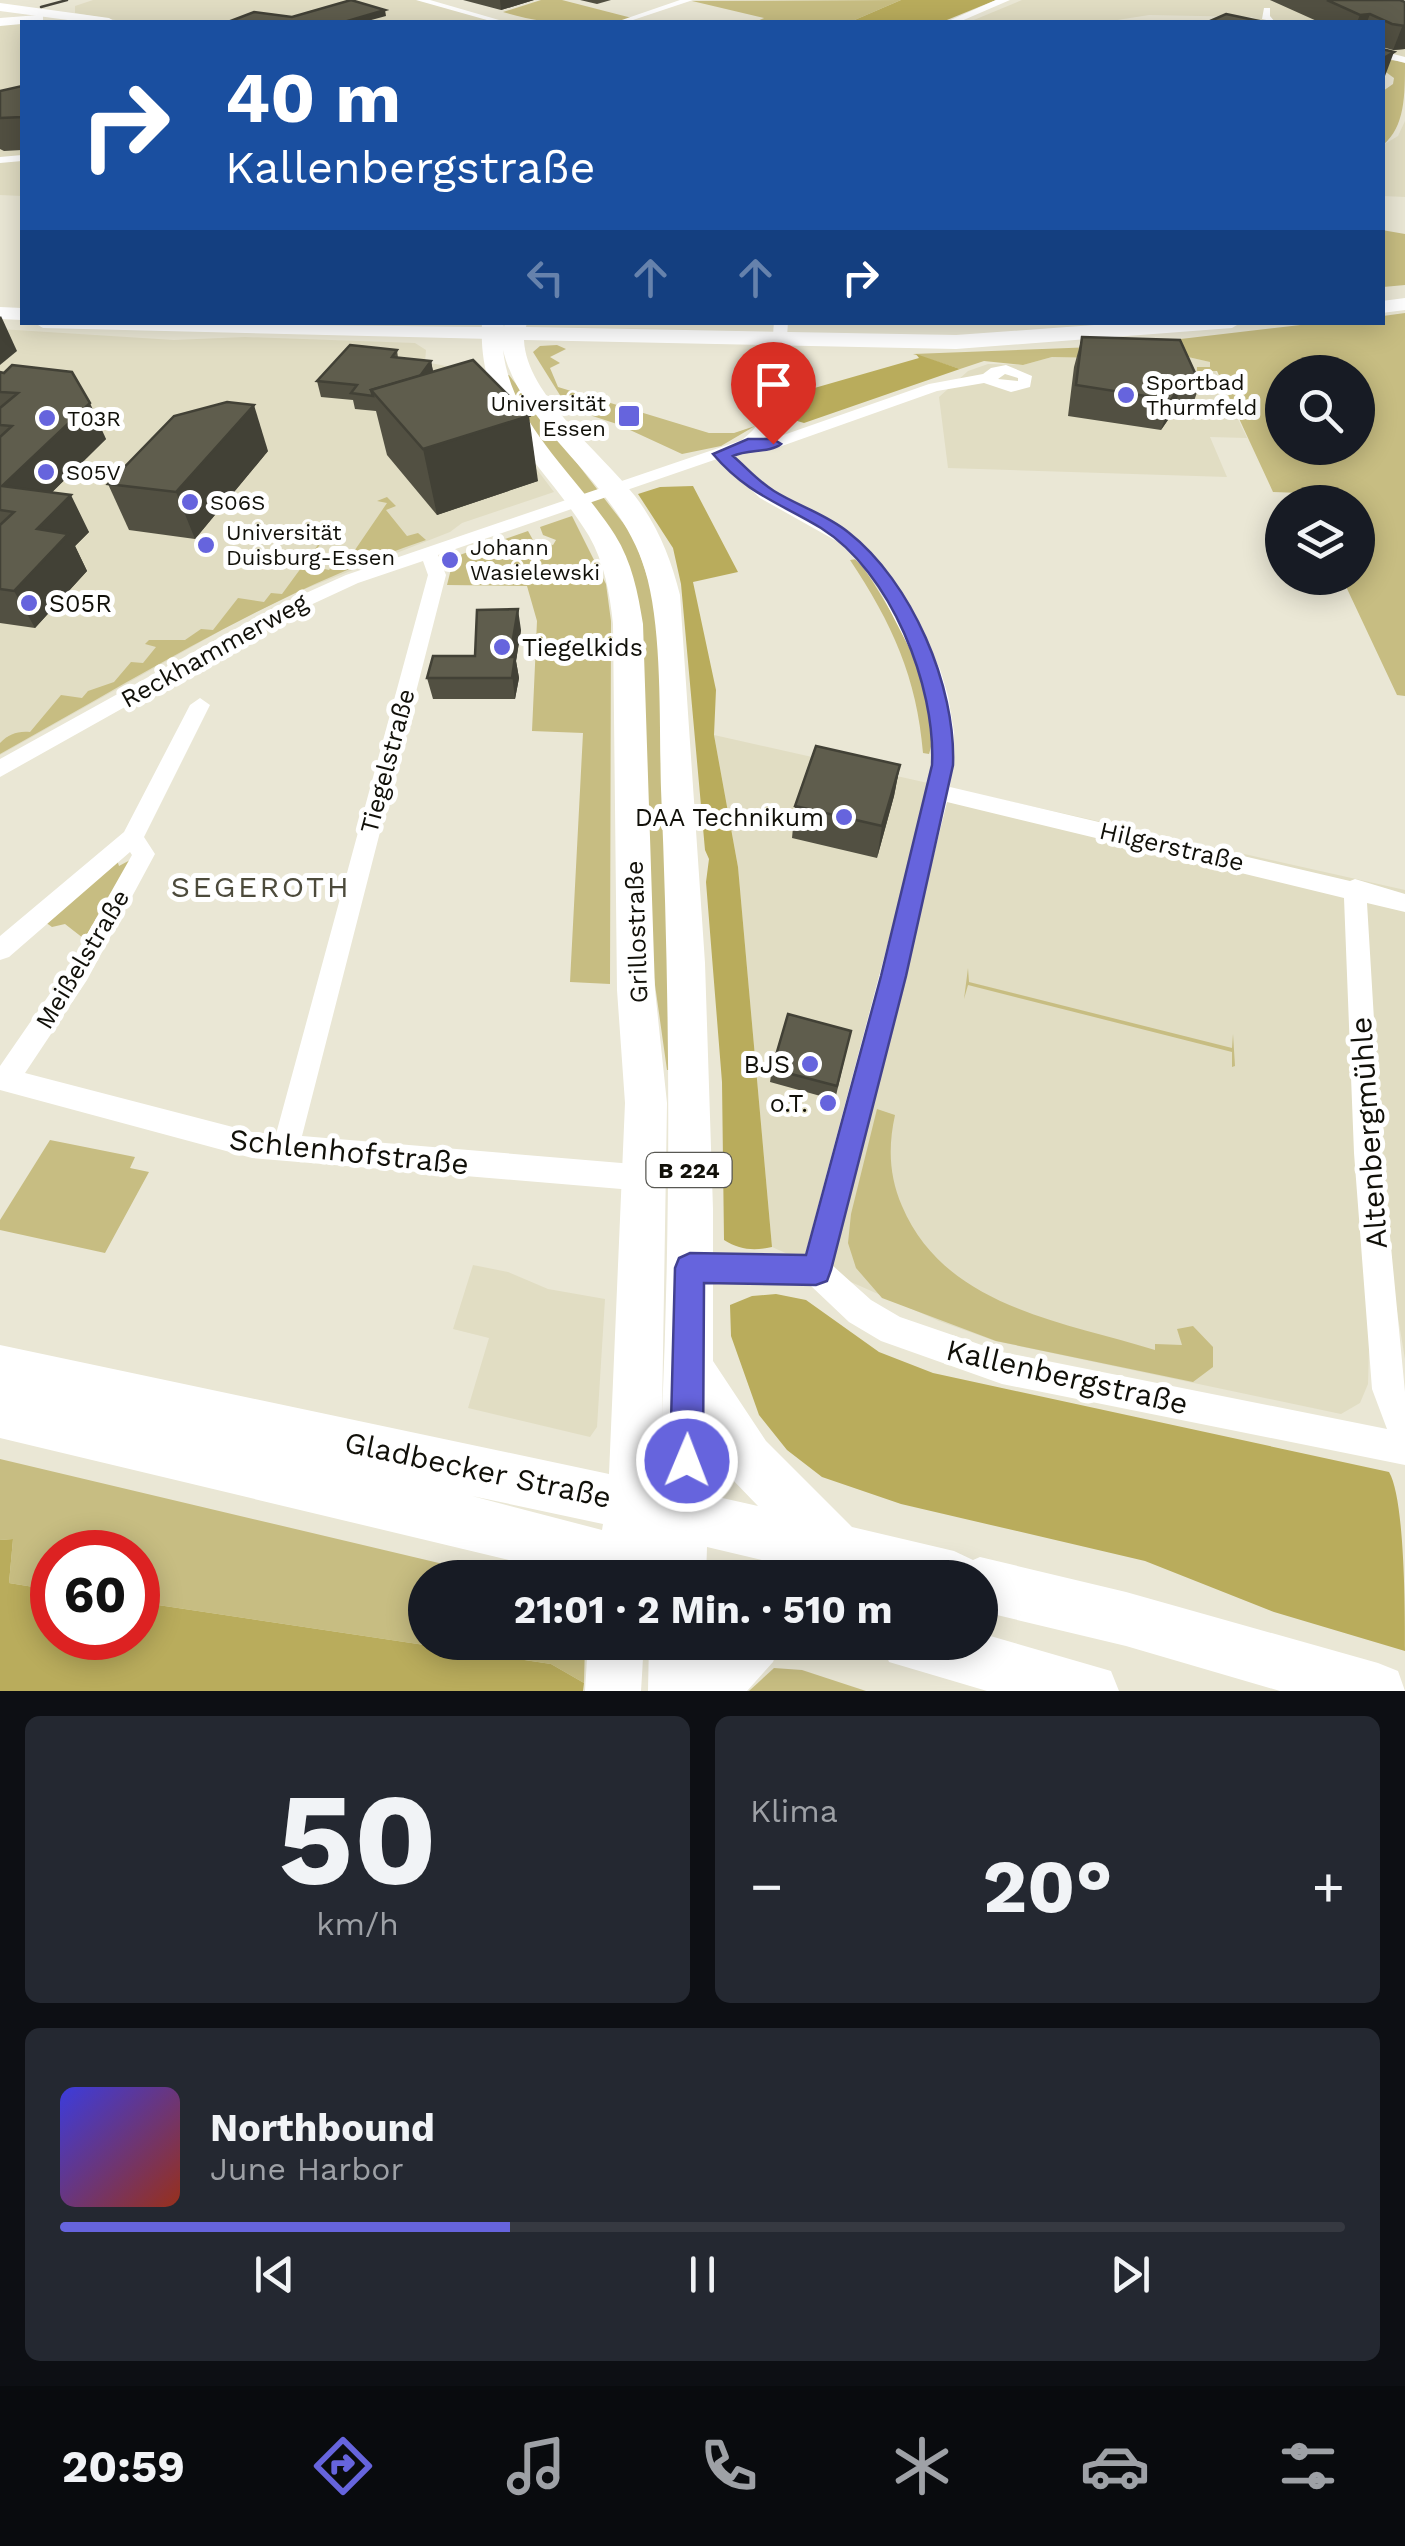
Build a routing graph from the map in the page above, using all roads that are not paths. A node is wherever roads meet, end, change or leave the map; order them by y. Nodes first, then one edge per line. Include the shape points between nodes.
1 (420, 0) edge
2 (689, 0) edge
3 (1005, 0) edge
4 (65, 8) edge
5 (1267, 10) dead end
6 (10, 14) edge
7 (102, 20) edge
8 (495, 20) edge
9 (626, 20) edge
10 (956, 20) edge
11 (1269, 20) edge
12 (178, 325) edge
13 (538, 325) edge
14 (603, 325) edge
15 (1055, 325) edge
16 (1194, 325) edge
17 (504, 326) edge
18 (780, 331) edge
19 (989, 378) dead end
20 (772, 423) junction
21 (803, 432) junction
22 (748, 444) junction
23 (722, 454) junction
24 (428, 552) junction
25 (200, 705) dead end
26 (0, 768) edge
27 (939, 792) junction
28 (132, 838) junction
29 (1355, 888) junction
30 (1405, 902) edge
31 (0, 950) edge
32 (3, 1078) edge
33 (286, 1147) junction
34 (644, 1178) junction
35 (690, 1268) junction
36 (816, 1270) junction
37 (688, 1367) junction
38 (0, 1369) edge
39 (0, 1413) edge
40 (1405, 1435) edge
41 (1405, 1449) edge
42 (631, 1503) junction
43 (684, 1516) junction
44 (836, 1549) junction
45 (612, 1560) edge
46 (646, 1560) edge
47 (658, 1560) edge
48 (881, 1560) edge
49 (998, 1588) edge
50 (615, 1660) edge
51 (677, 1660) edge
52 (734, 1660) edge
53 (976, 1660) edge
54 (613, 1691) edge
55 (676, 1691) edge
56 (716, 1691) edge
57 (1091, 1691) edge
58 (1378, 1691) edge

1 - 8 street
2 - 9 street
3 - 10 street
4 - 6 main road
4 - 6 main road
4 - 7 main road
5 - 11 street
12 - 17 main road
13 - 17 main road
14 - 18 main road
15 - 18 main road
16 - 18 main road via 993,341
17 - 18 main road
17 - 34 main road, Grillostraße / B 224 via 492,358 503,395 603,538 624,596
17 - 35 main road, Grillostraße / B 224 via 531,388 628,504 666,595 688,1038
18 - 20 street via 780,403
19 - 21 street via 934,387
20 - 21 street
20 - 22 street
21 - 22 street via 773,444
22 - 23 street, Reckhammerweg
23 - 24 street, Reckhammerweg
23 - 27 street via 766,494 827,524 882,577 938,696 944,732
24 - 26 street, Reckhammerweg via 284,610
24 - 33 street, Tiegelstraße via 437,574
25 - 28 street, Meißelstraße
27 - 29 street, Hilgerstraße
27 - 36 street
28 - 31 street, Meißelstraße
28 - 32 street, Meißelstraße via 144,854 78,973
29 - 30 street, Hilgerstraße
29 - 40 street, Altenbergmühle via 1388,1389
32 - 33 street, Schlenhofstraße via 234,1142
33 - 34 street, Schlenhofstraße
34 - 42 main road, Grillostraße / B 224
35 - 36 street
35 - 37 main road, Grillostraße / B 224
36 - 41 street, Kallenbergstraße via 892,1330 1002,1368
37 - 43 main road, Grillostraße / B 224
37 - 44 main road via 748,1459
38 - 42 main road, Gladbecker Straße
39 - 45 main road, Gladbecker Straße
42 - 43 main road, Gladbecker Straße
42 - 46 main road, Grillostraße / B 224
43 - 44 main road, Gladbecker Straße
43 - 47 main road, Grillostraße / B 224
44 - 48 main road, Gladbecker Straße
49 - 58 main road
50 - 54 main road
51 - 55 main road
52 - 56 main road
53 - 57 main road

